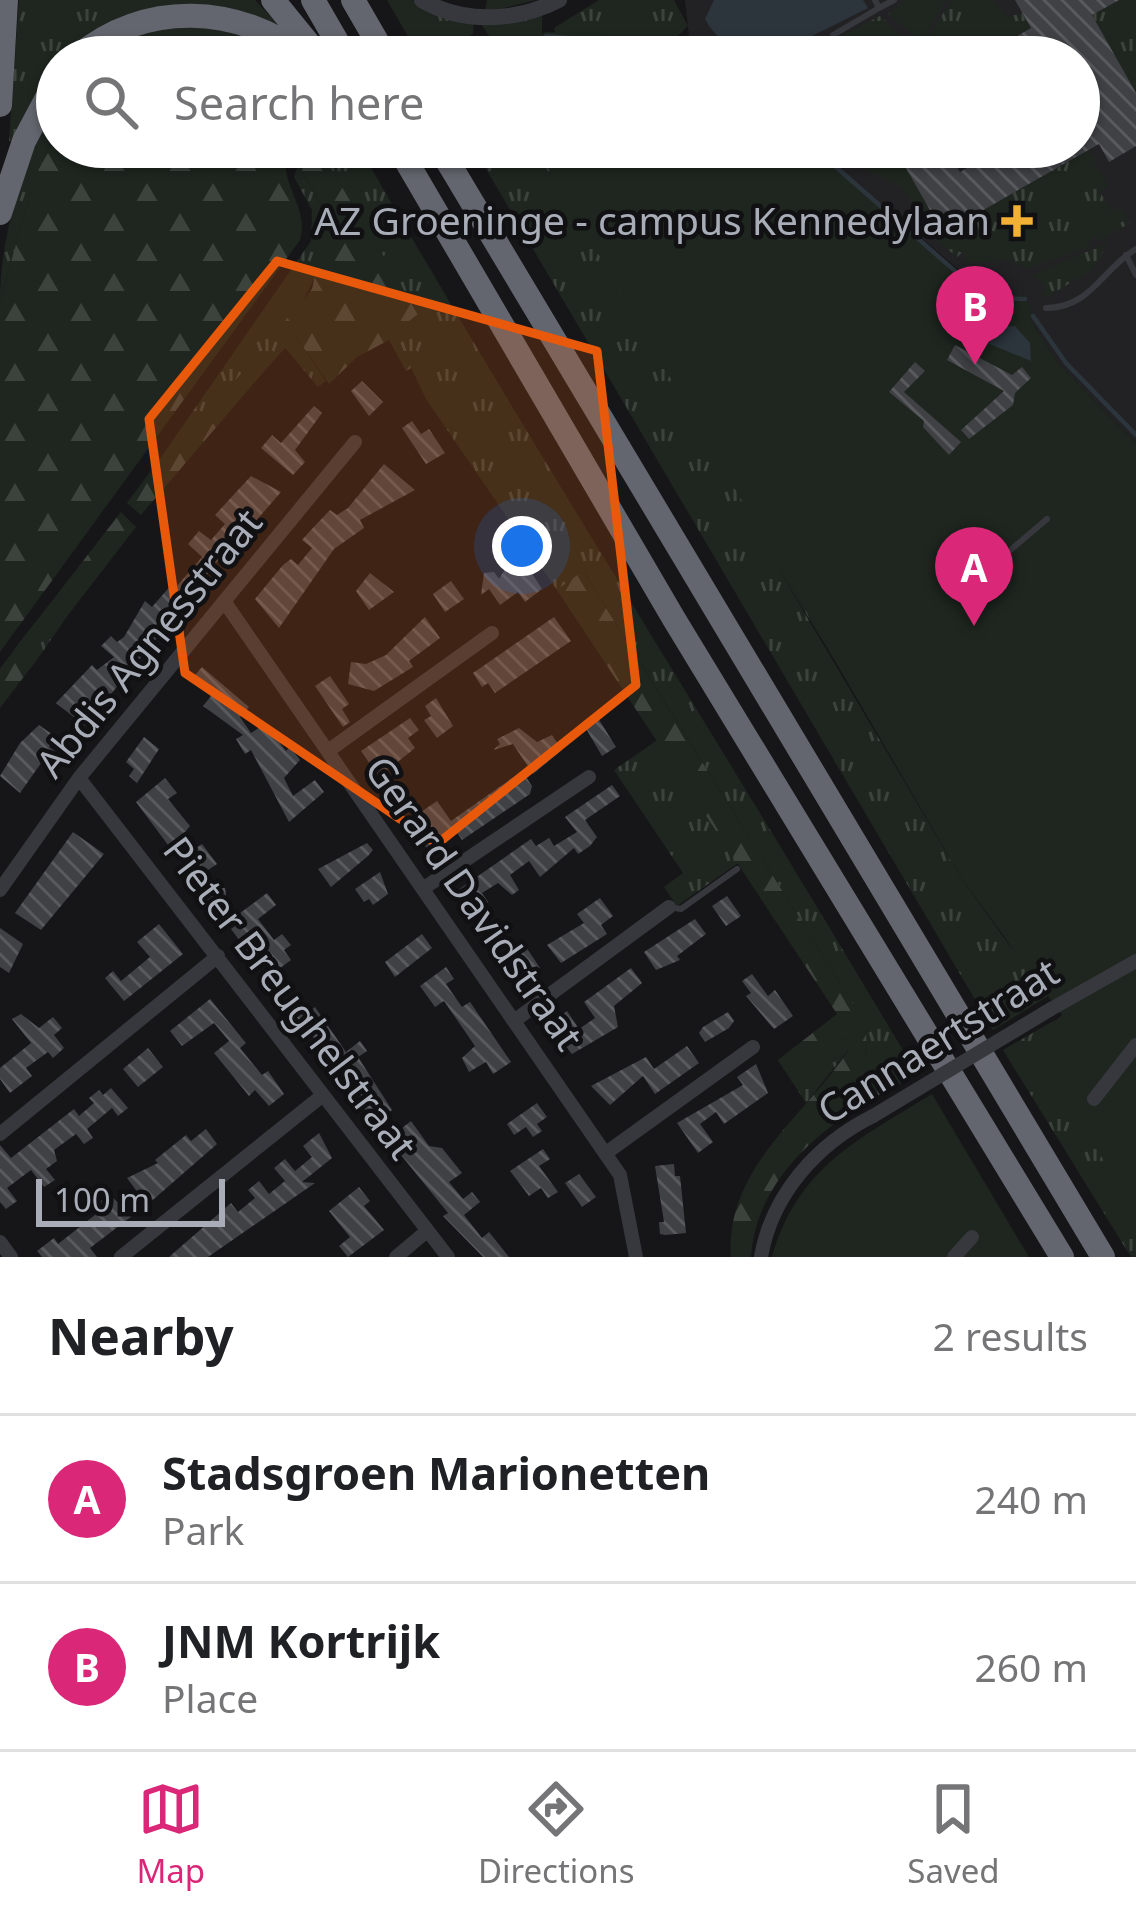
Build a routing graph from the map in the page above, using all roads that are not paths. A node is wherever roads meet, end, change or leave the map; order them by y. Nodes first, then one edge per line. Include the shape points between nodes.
1 (6, 0) edge
2 (273, 0) edge
3 (313, 0) edge
4 (357, 0) edge
5 (422, 0) edge
6 (559, 0) edge
7 (893, 0) edge
8 (877, 4) edge
9 (833, 35) dead end
10 (112, 36) edge
11 (269, 36) edge
12 (302, 36) edge
13 (334, 36) edge
14 (375, 36) edge
15 (0, 105) edge
16 (36, 118) edge
17 (397, 168) edge
18 (410, 168) edge
19 (452, 168) edge
20 (0, 213) edge
21 (454, 246) junction
22 (1136, 249) edge
23 (1126, 255) junction
24 (1136, 275) edge
25 (1046, 308) dead end
26 (355, 442) dead end
27 (1047, 519) dead end
28 (1006, 554) dead end
29 (224, 601) junction
30 (492, 633) dead end
31 (328, 751) junction
32 (589, 776) dead end
33 (79, 778) junction
34 (737, 869) dead end
35 (424, 888) junction
36 (0, 890) edge
37 (669, 908) joint
38 (218, 956) junction
39 (1136, 961) edge
40 (514, 1021) junction
41 (1136, 1045) edge
42 (753, 1047) dead end
43 (323, 1095) junction
44 (1094, 1099) dead end
45 (0, 1134) edge
46 (606, 1153) junction
47 (1027, 1198) junction
48 (427, 1231) junction
49 (972, 1238) dead end
50 (0, 1242) edge
51 (11, 1257) edge
52 (121, 1257) edge
53 (396, 1257) edge
54 (448, 1257) edge
55 (636, 1257) edge
56 (761, 1257) edge
57 (955, 1257) edge
58 (1052, 1257) edge
59 (1062, 1257) edge
60 (1103, 1257) edge

1 - 15 highway
2 - 12 highway
3 - 13 highway
4 - 14 highway
5 - 6 street via 491,17
7 - 8 lane
8 - 9 lane
10 - 11 highway via 192,15
16 - 20 highway
17 - 21 highway
18 - 21 highway
19 - 60 highway
21 - 47 highway
22 - 23 lane
23 - 24 lane
23 - 25 lane via 1099,287
26 - 29 street, Abdis Agnesstraat
27 - 28 lane
29 - 31 street, Gerard Davidstraat
29 - 33 street, Abdis Agnesstraat
30 - 31 street
31 - 35 street, Gerard Davidstraat
32 - 35 street
33 - 36 street, Abdis Agnesstraat
33 - 38 street, Pieter Breughelstraat
34 - 37 lane via 681,909
35 - 40 street, Gerard Davidstraat
37 - 40 street
38 - 43 street, Pieter Breughelstraat
38 - 45 street
39 - 56 street, Cannaertstraat, bridge via 817,1154 773,1214
40 - 46 street, Gerard Davidstraat
41 - 44 street
42 - 46 street
43 - 48 street, Pieter Breughelstraat
43 - 52 street
46 - 55 street, Gerard Davidstraat via 628,1197
47 - 58 highway
47 - 59 highway
48 - 53 street
48 - 54 street, Pieter Breughelstraat
49 - 57 street
50 - 51 street

